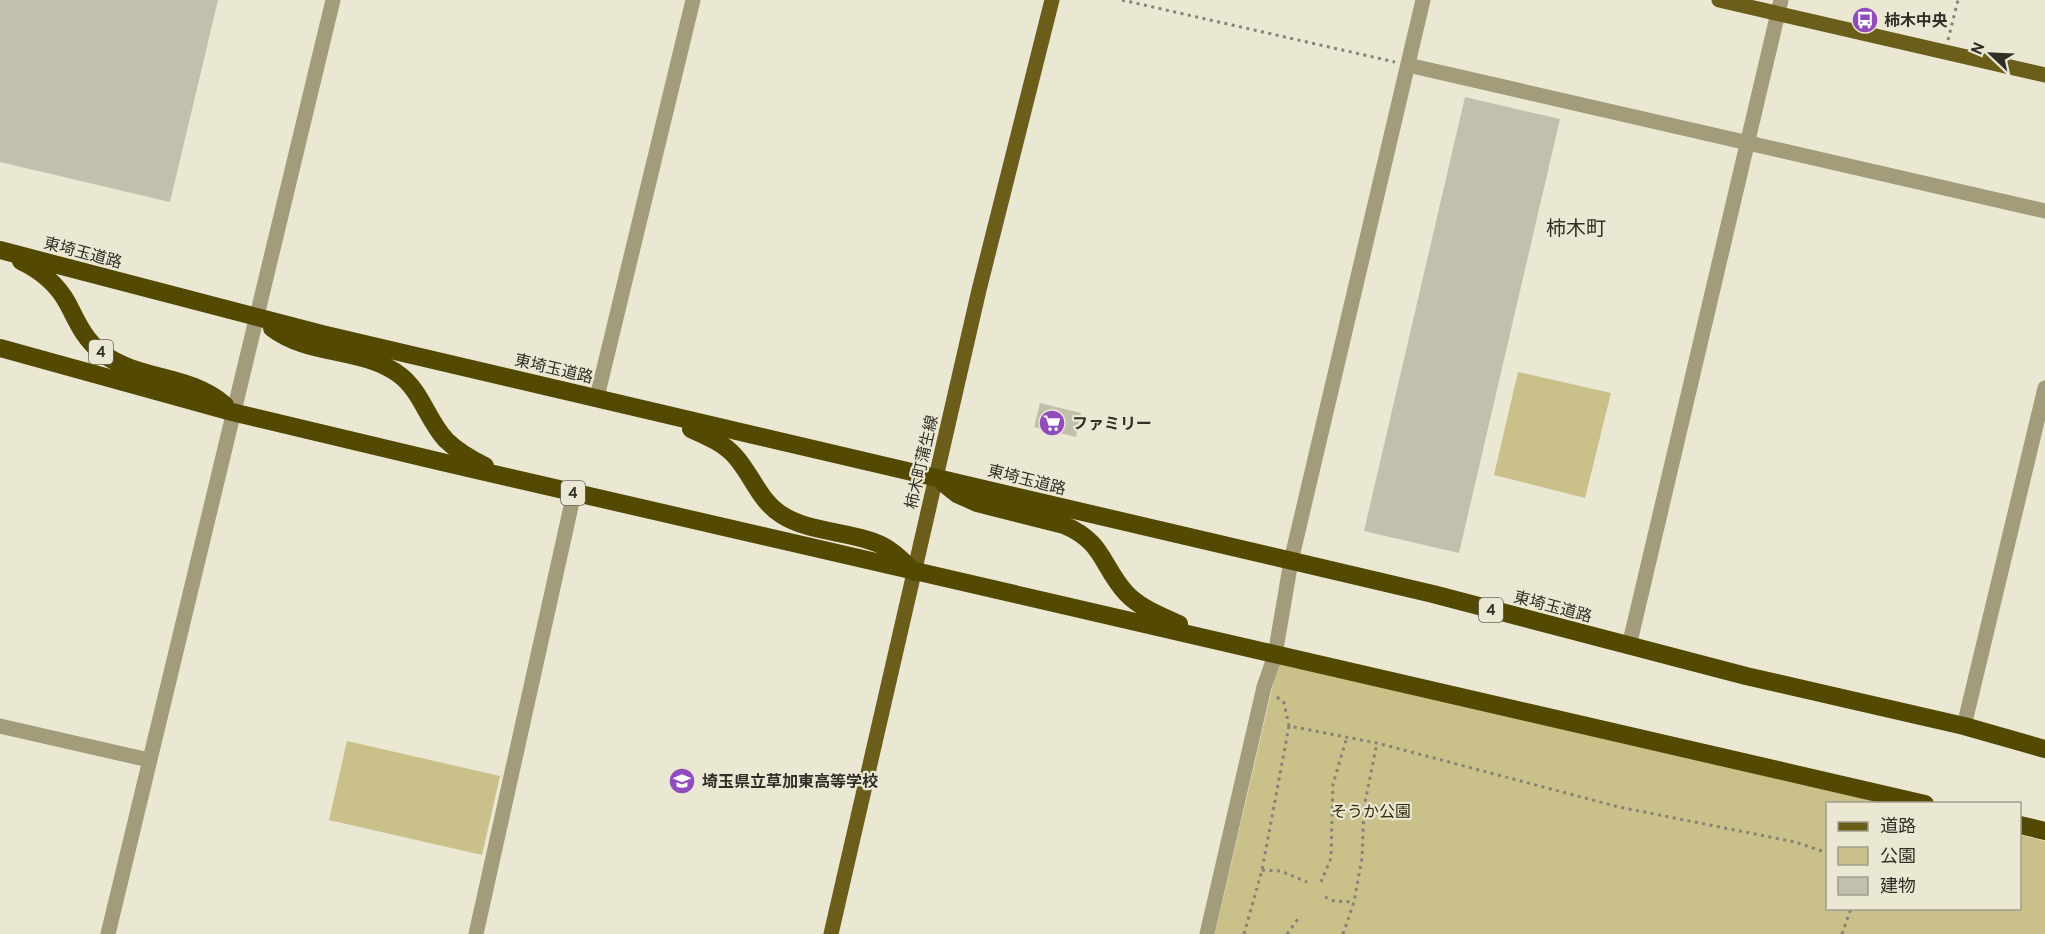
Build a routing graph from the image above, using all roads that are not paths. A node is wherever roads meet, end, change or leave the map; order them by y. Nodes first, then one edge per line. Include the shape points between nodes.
1 (333, 0) edge
2 (693, 0) edge
3 (1052, 0) edge
4 (1424, 0) edge
5 (1719, 0) edge
6 (1780, 7) edge
7 (1408, 65) junction
8 (2045, 75) edge
9 (1748, 143) junction
10 (2045, 211) edge
11 (0, 251) edge
12 (256, 317) junction
13 (0, 348) edge
14 (2045, 388) edge
15 (597, 398) junction
16 (232, 412) junction
17 (651, 412) junction
18 (510, 477) junction
19 (936, 477) junction
20 (574, 493) junction
21 (1291, 561) junction
22 (914, 572) junction
23 (1205, 637) junction
24 (1629, 646) junction
25 (1275, 654) junction
26 (0, 726) edge
27 (1964, 726) junction
28 (2041, 749) edge
29 (149, 760) junction
30 (1916, 802) edge
31 (2021, 825) edge
32 (2045, 831) edge
33 (108, 934) edge
34 (476, 934) edge
35 (831, 934) edge
36 (1207, 934) edge

1 - 12 street
2 - 15 street
3 - 19 main road, 柿木町蒲生線
4 - 7 street
5 - 6 main road
6 - 8 main road
6 - 9 street
7 - 9 street
7 - 21 street
9 - 10 street
9 - 24 street
11 - 12 highway, 東埼玉道路 / 4
11 - 16 highway, 4 via 27,264 57,287 87,339 102,353 126,367 195,386
12 - 15 highway, 東埼玉道路 / 4
12 - 16 street
12 - 18 highway, 4 via 300,343 360,358 401,376 446,440 482,465
13 - 16 highway, 4
14 - 27 street
15 - 17 highway, 東埼玉道路 / 4
16 - 18 highway, 4
16 - 29 street
17 - 19 highway, 東埼玉道路 / 4
17 - 22 highway, 4 via 723,445 769,505 782,515 876,542 894,552
18 - 20 highway, 4
19 - 21 highway, 東埼玉道路 / 4
19 - 22 main road, 柿木町蒲生線
19 - 23 highway, 4 via 957,494 977,503 1076,530 1100,552 1119,584 1141,606
20 - 22 highway, 4
20 - 34 street
21 - 24 highway, 東埼玉道路 / 4
21 - 25 street
22 - 23 highway, 4
22 - 35 main road, 柿木町蒲生線
23 - 25 highway, 4
24 - 27 highway, 東埼玉道路 / 4
25 - 30 highway, 4
25 - 36 street
26 - 29 street
27 - 28 highway, 東埼玉道路 / 4
29 - 33 street
31 - 32 highway

